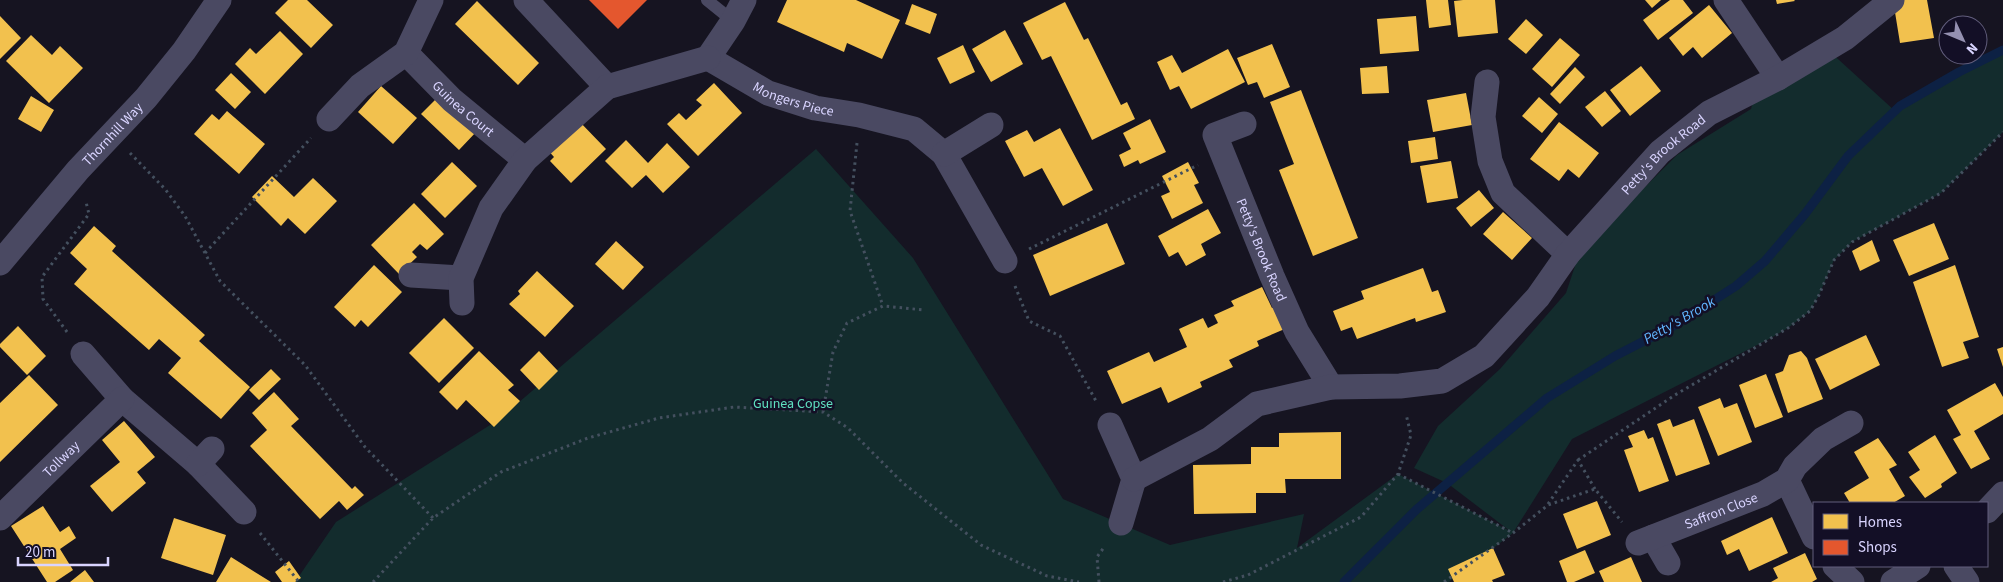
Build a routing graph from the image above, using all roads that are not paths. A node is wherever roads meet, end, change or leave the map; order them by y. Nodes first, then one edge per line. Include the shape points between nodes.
1 (219, 0) edge
2 (431, 0) edge
3 (526, 0) edge
4 (707, 0) edge
5 (1726, 0) edge
6 (1892, 0) edge
7 (738, 10) edge
8 (406, 53) junction
9 (708, 58) junction
10 (1778, 78) junction
11 (1487, 82) dead end
12 (608, 87) junction
13 (329, 119) road end
14 (1244, 124) dead end
15 (991, 125) dead end
16 (944, 154) junction
17 (525, 160) junction
18 (1568, 254) junction
19 (1005, 261) road end
20 (0, 263) edge
21 (411, 275) dead end
22 (461, 278) junction
23 (462, 303) dead end
24 (83, 354) road end
25 (1331, 388) junction
26 (122, 399) junction
27 (1850, 422) dead end
28 (1110, 425) road end
29 (1134, 479) junction
30 (1786, 480) junction
31 (2003, 494) edge
32 (1988, 510) edge
33 (244, 512) road end
34 (0, 518) edge
35 (1121, 523) road end
36 (1813, 535) edge
37 (1668, 563) dead end
38 (1836, 567) edge
39 (1916, 567) edge
40 (1957, 567) edge
41 (1852, 582) edge
42 (1893, 582) edge
43 (1967, 582) edge

1 - 20 street, Thornhill Way via 184,52 146,98 78,170
2 - 8 street
3 - 12 street
4 - 7 lane
5 - 10 street
6 - 10 street, Petty's Brook Road via 1846,38
7 - 9 street
8 - 13 street via 360,86
8 - 17 street, Guinea Court via 452,100
9 - 12 street
9 - 16 street, Mongers Piece via 768,93 815,108 859,114 914,129
10 - 18 street, Petty's Brook Road via 1709,113 1660,152
11 - 18 street via 1483,117 1490,161 1503,193
12 - 17 street
14 - 25 street, Petty's Brook Road via 1215,136 1297,332
15 - 16 street
16 - 19 street, Mongers Piece
17 - 22 street via 491,208
18 - 25 street, Petty's Brook Road via 1538,297 1484,356 1442,381
21 - 22 street
22 - 23 street
24 - 26 street
25 - 29 street, Petty's Brook Road via 1257,404 1210,439
26 - 33 street via 205,456
26 - 34 street, Tollway
27 - 30 street, Saffron Close via 1809,451
28 - 29 street
29 - 35 street
30 - 36 street
30 - 37 street, Saffron Close via 1763,494 1646,540
31 - 32 street
38 - 41 street
39 - 42 street
40 - 43 street

